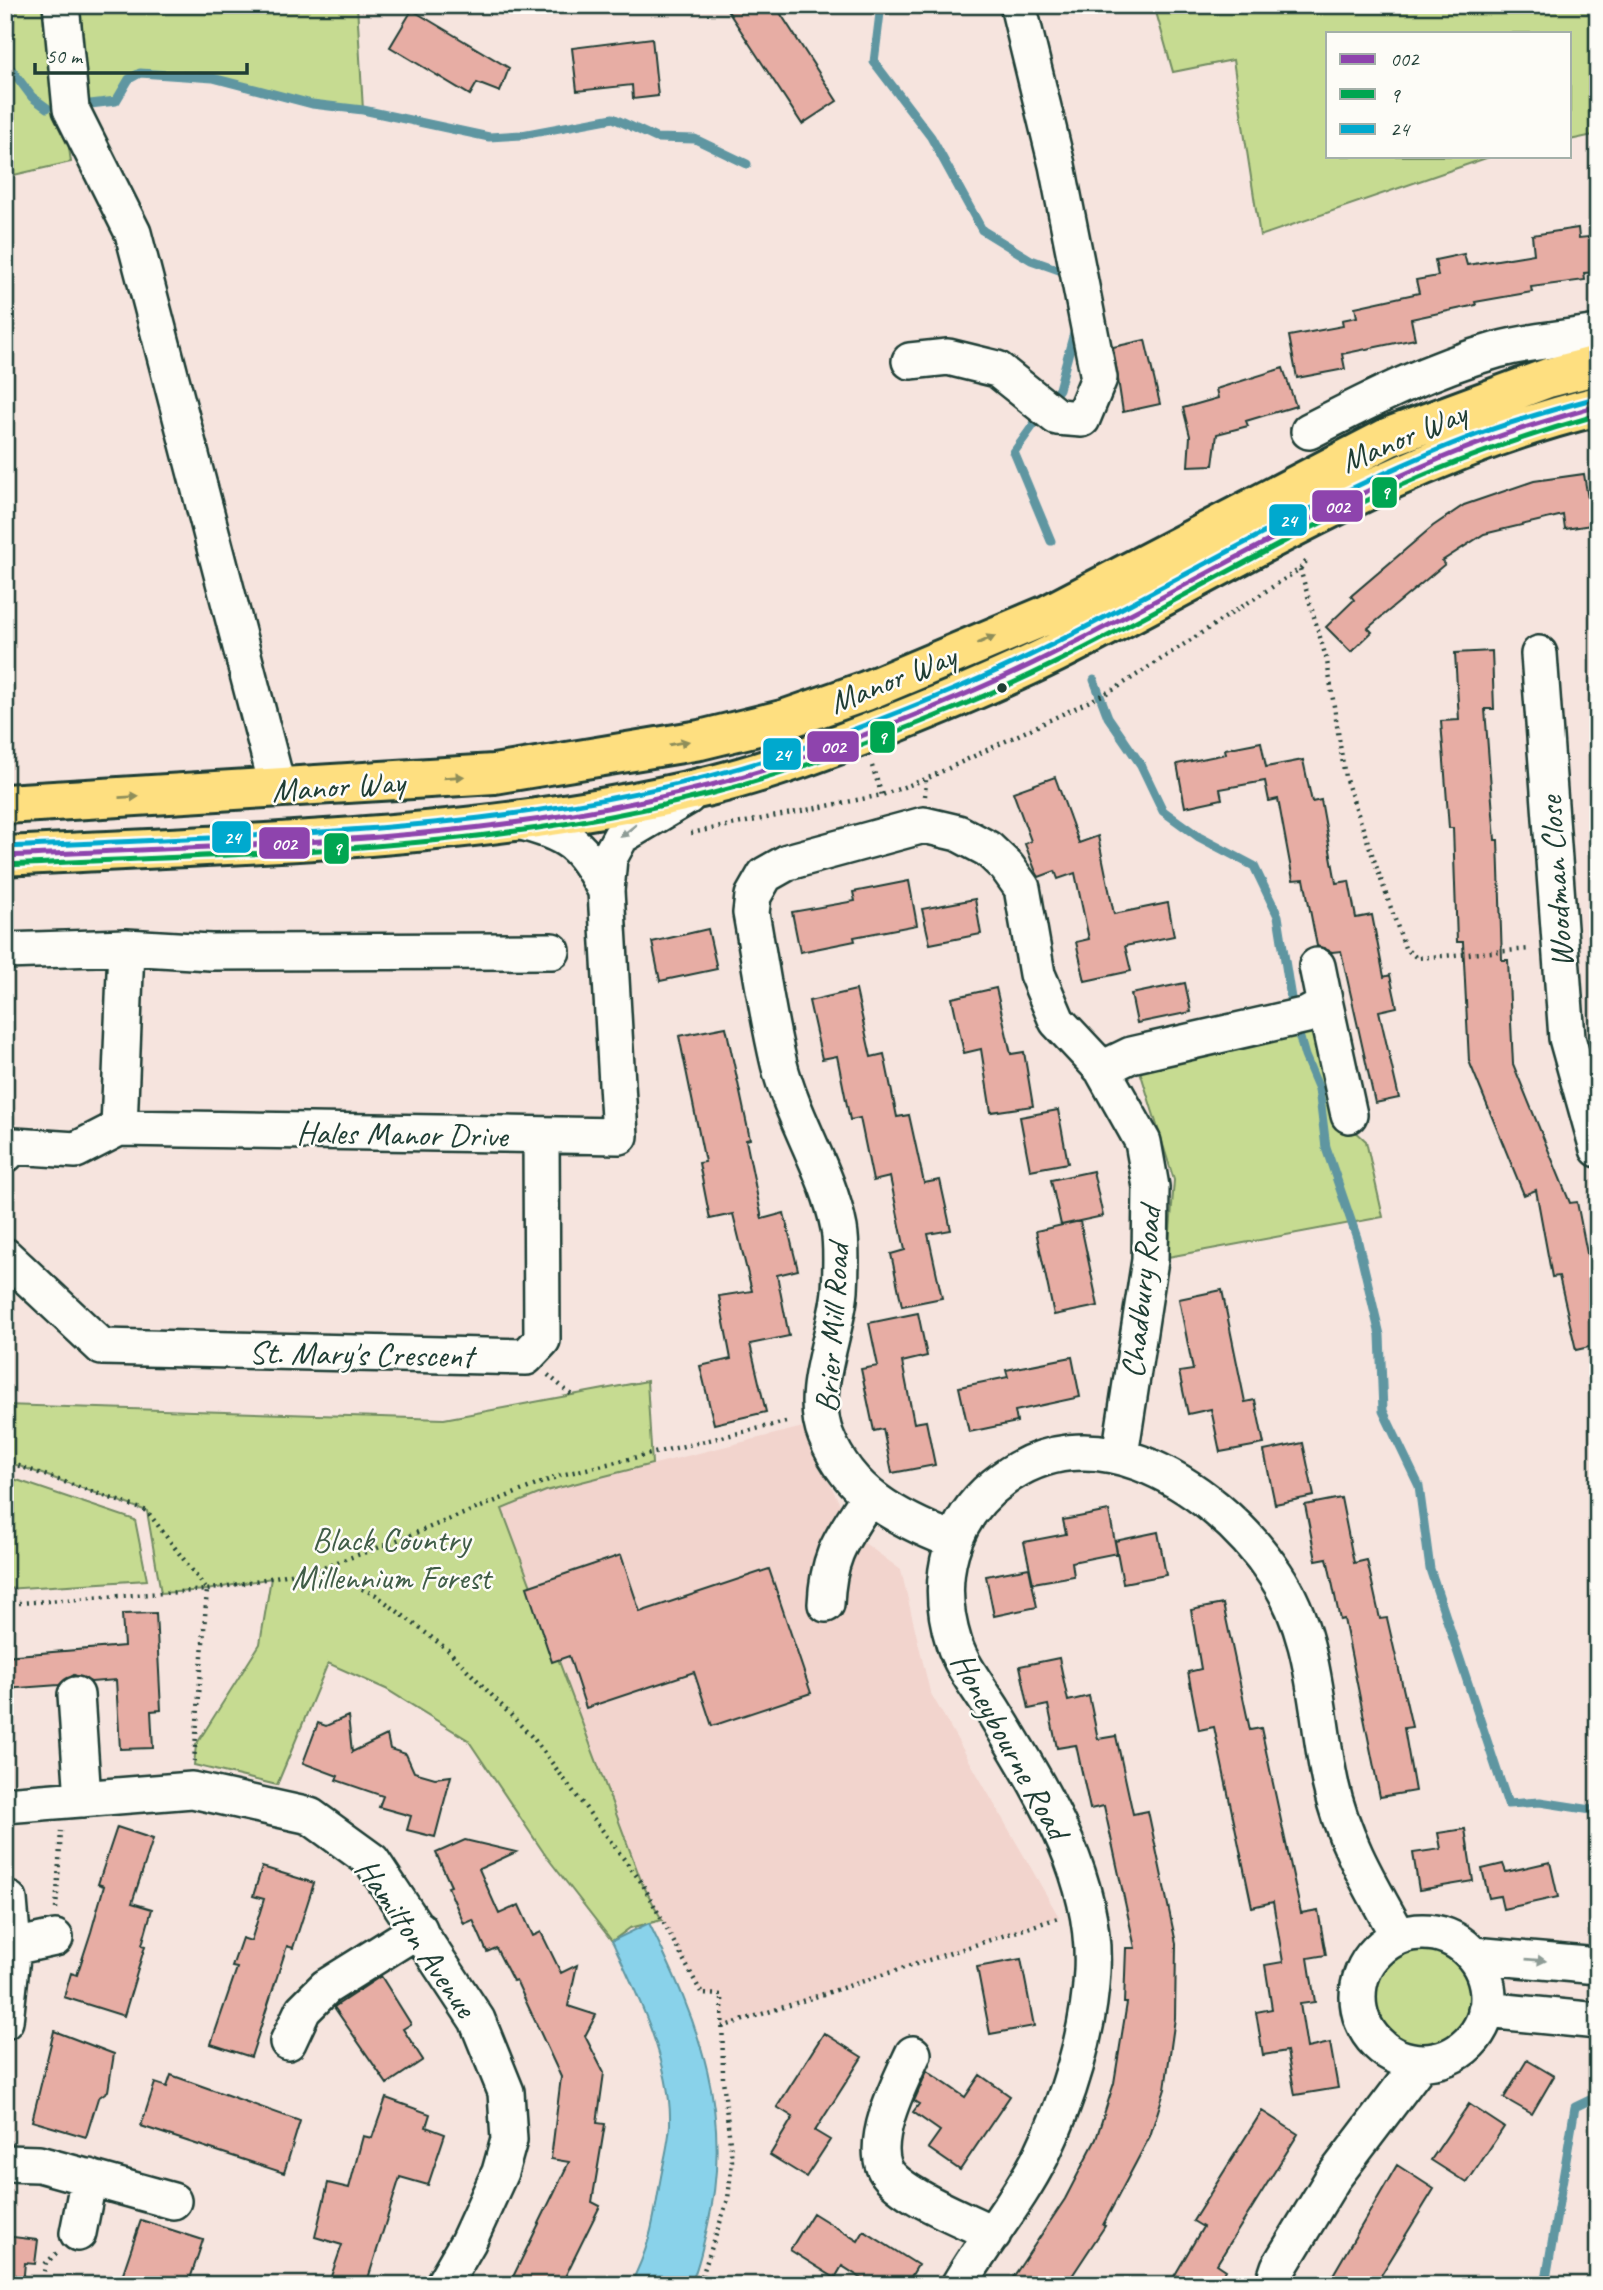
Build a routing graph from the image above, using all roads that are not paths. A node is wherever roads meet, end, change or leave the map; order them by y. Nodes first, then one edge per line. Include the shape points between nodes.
1 (61, 5) edge
2 (1018, 5) edge
3 (1598, 333) edge
4 (911, 362) dead end
5 (1598, 365) edge
6 (1598, 406) edge
7 (1310, 431) dead end
8 (1539, 654) dead end
9 (709, 786) junction
10 (278, 789) junction
11 (5, 804) edge
12 (518, 821) junction
13 (5, 856) edge
14 (606, 891) junction
15 (753, 896) joint
16 (126, 947) junction
17 (11, 951) edge
18 (552, 951) dead end
19 (1317, 966) dead end
20 (1305, 1013) junction
21 (1102, 1069) junction
22 (1349, 1115) dead end
23 (1595, 1127) edge
24 (119, 1128) junction
25 (541, 1136) junction
26 (5, 1155) edge
27 (5, 1256) edge
28 (1120, 1455) junction
29 (869, 1498) junction
30 (952, 1540) junction
31 (826, 1604) dead end
32 (76, 1695) dead end
33 (73, 1799) junction
34 (5, 1804) edge
35 (9, 1900) dead end
36 (418, 1929) junction
37 (1398, 1935) junction
38 (55, 1938) road end
39 (13, 1947) junction
40 (1474, 1955) junction
41 (1598, 1966) edge
42 (1486, 2010) junction
43 (5, 2021) edge
44 (1598, 2021) edge
45 (288, 2042) dead end
46 (913, 2054) dead end
47 (1421, 2062) junction
48 (5, 2163) edge
49 (89, 2177) junction
50 (173, 2201) dead end
51 (78, 2233) dead end
52 (993, 2234) junction
53 (443, 2285) edge
54 (959, 2285) edge
55 (1273, 2285) edge

1 - 10 street via 71,108 134,233
2 - 4 street via 1057,165 1099,379 1082,419 1045,406 997,369 948,357
3 - 7 street via 1500,349 1453,363
10 -> 5 highway, Manor Way via 494,774 700,740 786,719 866,691 1047,615 1389,437 1548,378
6 - 9 highway, Manor Way via 1472,444 1358,495 1051,655 895,723 806,757
8 - 23 street, Woodman Close via 1567,1038
9 - 12 highway, Manor Way
9 -> 14 street, Hales Manor Drive via 621,836 610,858
11 -> 10 highway, Manor Way
12 - 13 highway, Manor Way via 294,840
12 - 14 street, Hales Manor Drive via 568,838 594,868
14 - 25 street, Hales Manor Drive via 620,1136
15 - 21 street, Chadbury Road via 765,874 788,862 924,825 958,833 988,849 1022,888 1037,974 1057,1021
15 - 29 street, Brier Mill Road via 751,913 779,1063 839,1229 840,1291 818,1415 835,1457
16 - 17 street
16 - 18 street via 209,952
16 - 24 street
19 - 20 street
20 - 21 street via 1131,1055
20 - 22 street
21 - 28 street, Chadbury Road via 1143,1142 1151,1187 1150,1260
24 - 25 street, Hales Manor Drive
24 - 26 street via 76,1150 14,1146
25 - 27 street, St. Mary's Crescent via 542,1340 526,1357 102,1348
28 - 30 street, Honeybourne Road via 1075,1451 1030,1463 986,1491
28 - 37 street, Honeybourne Road via 1201,1496 1256,1548 1277,1576 1292,1605 1315,1674 1330,1782 1350,1848
29 - 30 street, Brier Mill Road via 906,1522
29 - 31 street via 835,1549 827,1576
30 - 52 street, Honeybourne Road via 945,1586 954,1645 1031,1774 1071,1852 1085,1907 1093,1968 1083,2039 1040,2157
32 - 33 street
33 - 34 street, Hamilton Avenue
33 - 36 street, Hamilton Avenue via 192,1790 310,1816 372,1861
35 - 39 street
36 - 45 street via 326,1987 303,2010
36 - 53 street, Hamilton Avenue via 477,2020 506,2092 509,2140 500,2172
37 - 40 street via 1413,1932 1446,1937
37 - 47 street via 1368,1962 1359,1998 1362,2018 1384,2049
38 - 39 street
39 - 43 street
40 -> 41 street
40 - 42 street via 1488,1983
42 - 44 street
42 - 47 street via 1466,2046 1442,2059
46 - 52 street via 882,2137 884,2166 899,2185
47 - 55 street via 1333,2178 1279,2267
48 - 49 street via 40,2164
49 - 50 street
49 - 51 street
52 - 54 street, Honeybourne Road

